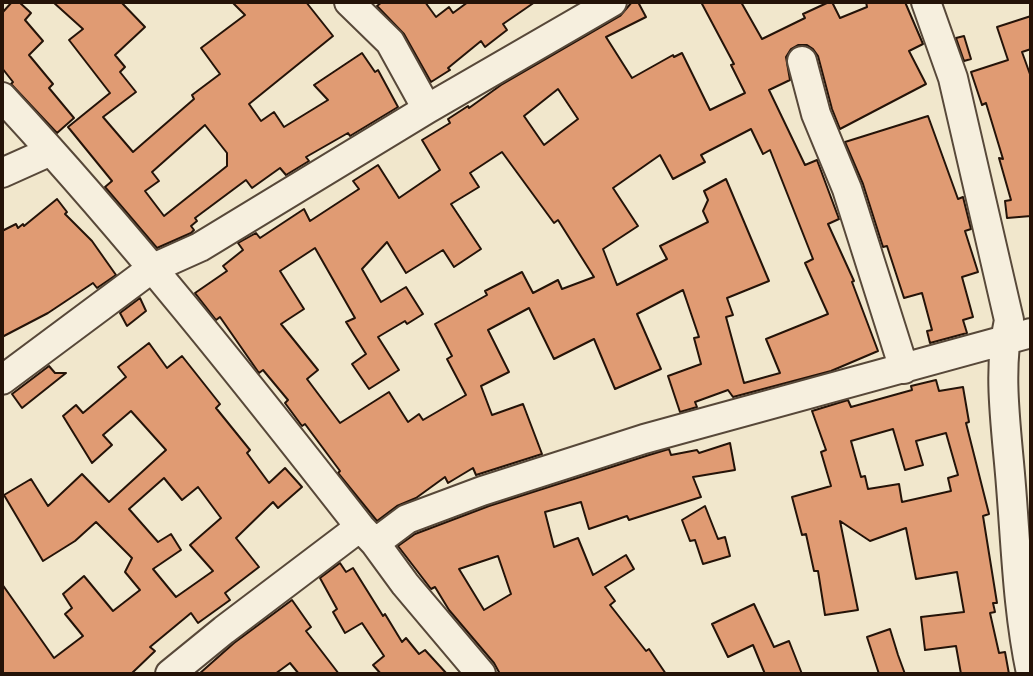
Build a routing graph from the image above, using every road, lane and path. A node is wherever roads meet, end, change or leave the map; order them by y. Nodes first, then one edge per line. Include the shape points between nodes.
1 (349, 2) edge
2 (612, 2) edge
3 (926, 2) edge
4 (802, 61) dead end
5 (2, 97) edge
6 (427, 109) junction
7 (51, 150) junction
8 (2, 173) edge
9 (151, 269) junction
10 (1018, 336) edge
11 (904, 369) junction
12 (2, 380) edge
13 (368, 535) junction
14 (1031, 673) edge
15 (170, 674) edge
16 (481, 674) edge

1 - 6 street via 390,42
2 - 6 street
3 - 10 street via 953,78 1009,320
4 - 11 street
5 - 7 street
6 - 9 street via 200,247
7 - 8 street
7 - 9 street
9 - 12 street
9 - 13 street
10 - 11 street
10 - 14 street via 1005,407
11 - 13 street via 644,439 495,486
13 - 15 street via 224,630
13 - 16 street

